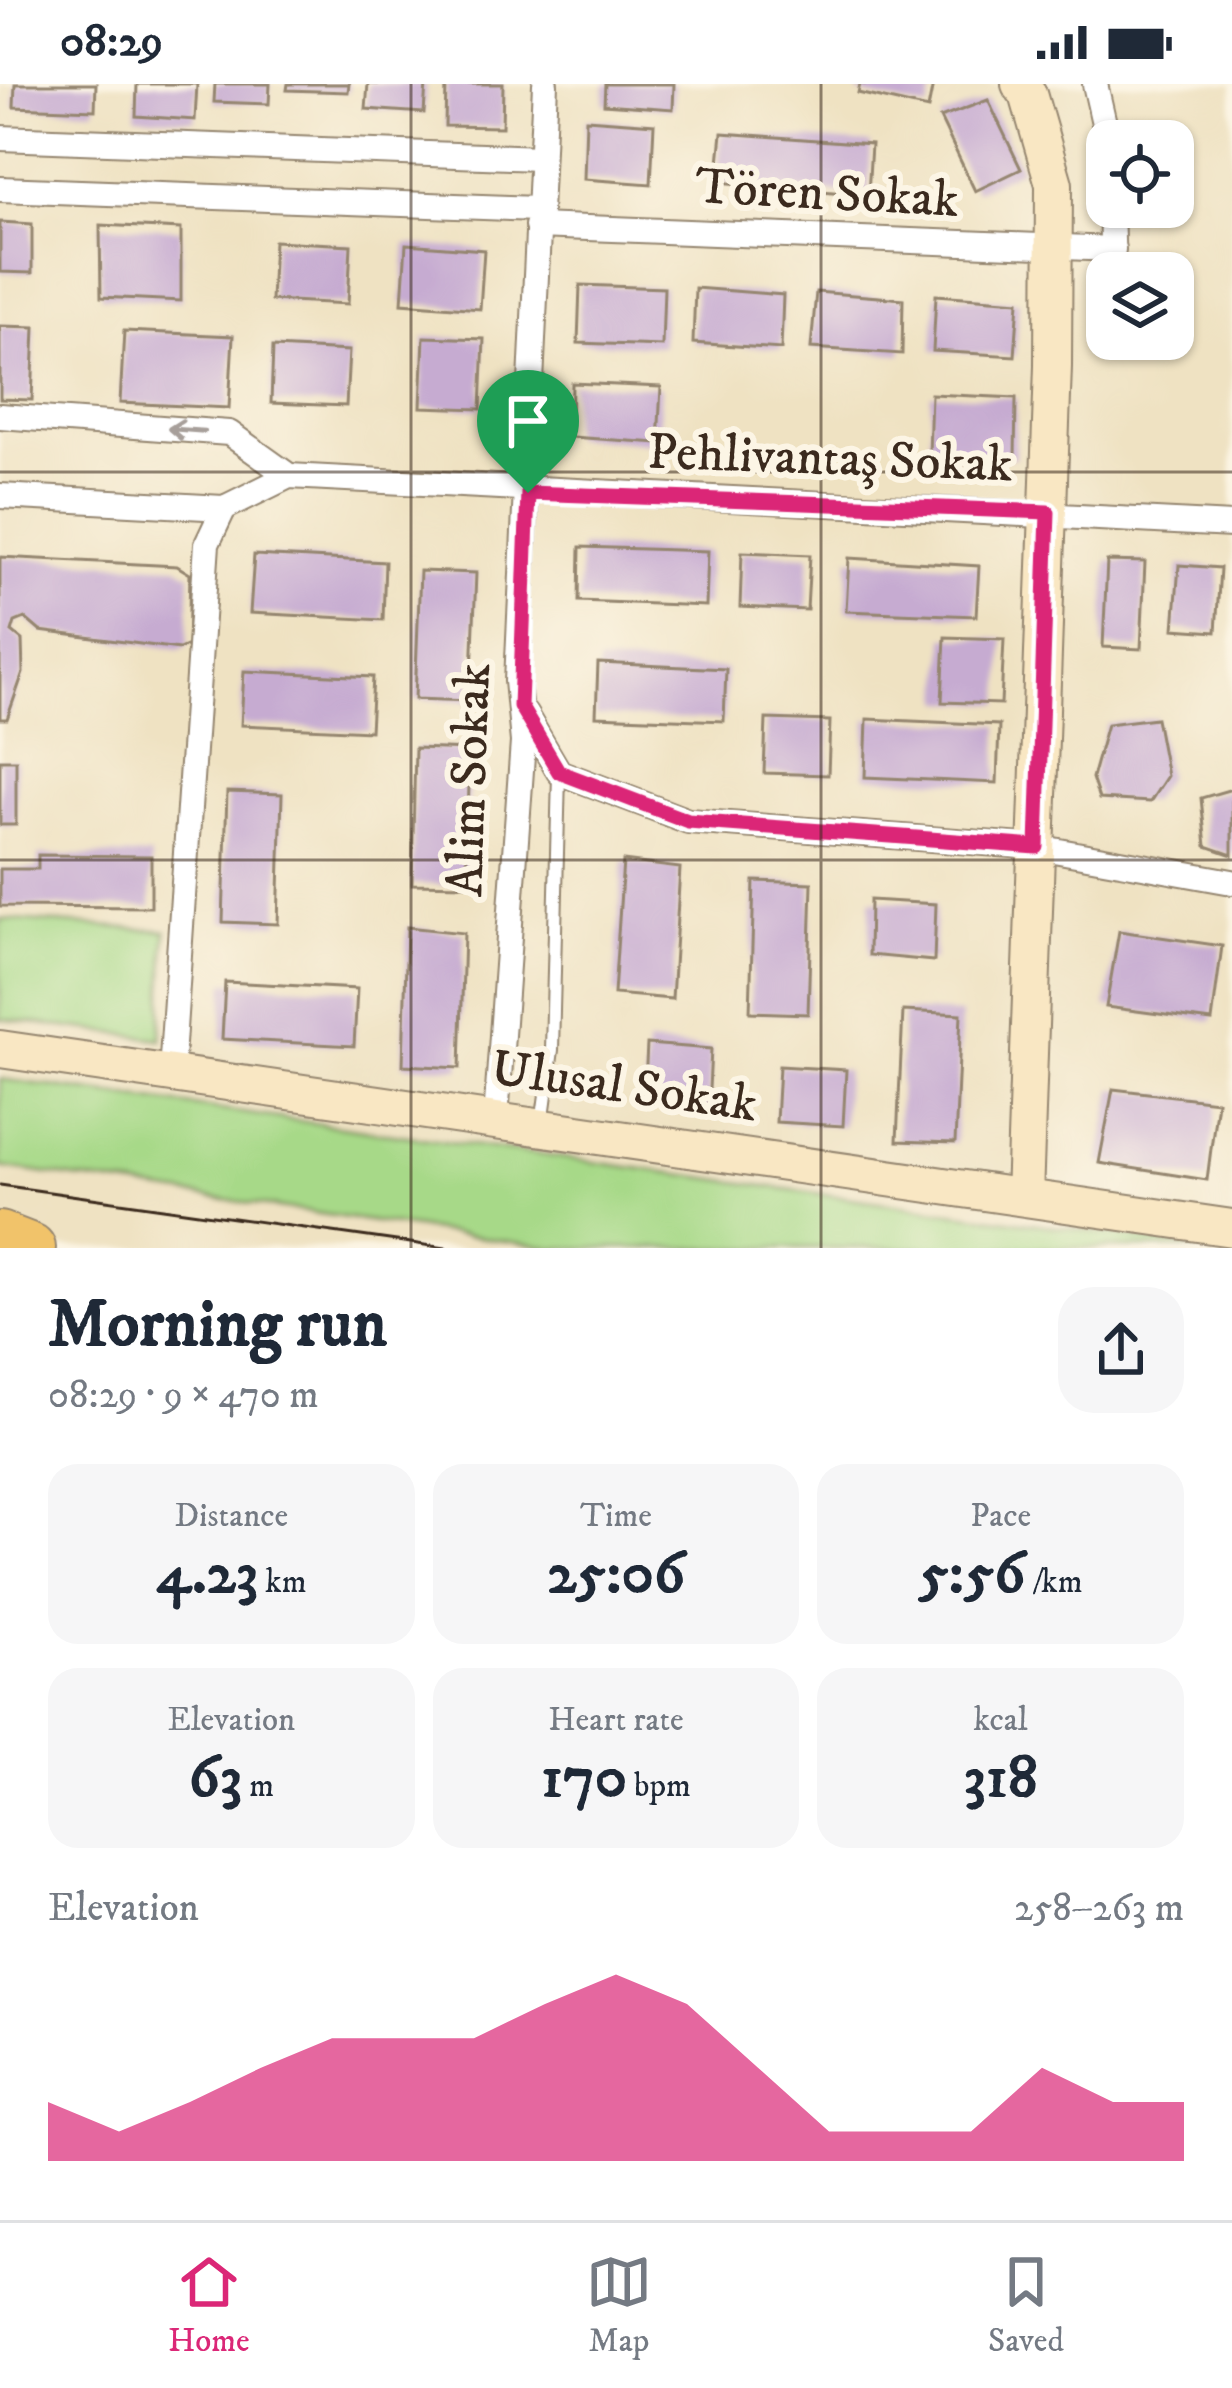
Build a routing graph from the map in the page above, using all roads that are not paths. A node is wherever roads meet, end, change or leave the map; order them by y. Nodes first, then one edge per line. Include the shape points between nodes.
1 (545, 84) edge
2 (1020, 84) edge
3 (1096, 84) edge
4 (1104, 120) edge
5 (0, 138) edge
6 (539, 158) junction
7 (0, 189) edge
8 (537, 217) junction
9 (1053, 249) junction
10 (1086, 256) edge
11 (0, 416) edge
12 (289, 476) junction
13 (528, 493) junction
14 (0, 496) edge
15 (224, 508) junction
16 (1048, 512) junction
17 (1232, 525) edge
18 (520, 706) junction
19 (559, 772) junction
20 (1037, 847) junction
21 (1232, 882) edge
22 (0, 1049) edge
23 (171, 1073) junction
24 (496, 1120) junction
25 (542, 1126) junction
26 (1024, 1197) junction
27 (1232, 1228) edge
28 (0, 1236) edge
29 (32, 1248) edge

1 - 6 street, Alim Sokak
2 - 9 street via 1054,184
3 - 4 street
5 - 6 street
6 - 8 street, Alim Sokak
7 - 8 street, Tören Sokak
8 - 9 street, Tören Sokak
8 - 13 street, Alim Sokak
9 - 10 street, Tören Sokak
9 - 16 street
12 -> 11 street via 230,433
12 - 13 street, Pehlivantaş Sokak
12 - 15 street
13 - 16 street, Pehlivantaş Sokak
13 - 18 street, Alim Sokak
14 - 15 street
15 - 23 street via 208,544
16 - 17 street, Pehlivantaş Sokak via 1094,522
16 - 20 street
18 - 19 street
18 - 24 street, Alim Sokak
19 - 20 street via 688,821
19 - 25 lane via 553,1050
20 - 21 street
20 - 26 street
22 - 23 street, Ulusal Sokak
23 - 24 street, Ulusal Sokak
24 - 25 street, Ulusal Sokak
25 - 26 street, Ulusal Sokak
26 - 27 street, Ulusal Sokak
28 - 29 highway

